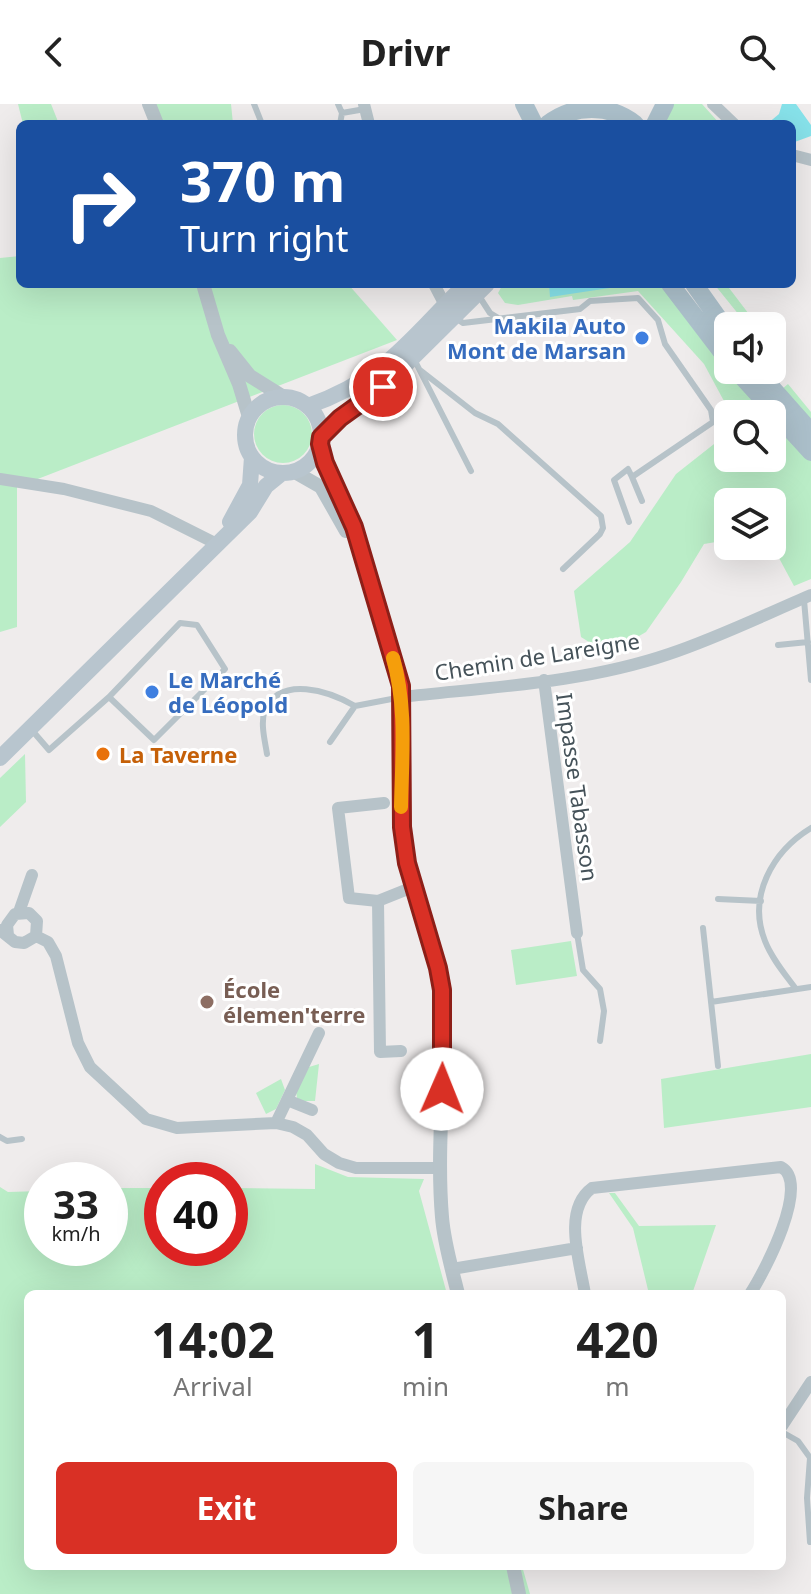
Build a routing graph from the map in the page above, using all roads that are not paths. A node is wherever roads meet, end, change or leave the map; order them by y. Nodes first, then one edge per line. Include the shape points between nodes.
1 (338, 104) edge
2 (713, 104) edge
3 (597, 105) edge
4 (365, 106) edge
5 (572, 106) edge
6 (625, 107) edge
7 (342, 113) junction
8 (341, 120) edge
9 (553, 120) edge
10 (730, 120) edge
11 (204, 288) edge
12 (436, 288) edge
13 (476, 288) edge
14 (478, 288) edge
15 (673, 288) edge
16 (697, 288) edge
17 (449, 311) junction
18 (714, 312) edge
19 (500, 319) junction
20 (218, 335) junction
21 (416, 335) junction
22 (714, 342) edge
23 (417, 364) junction
24 (749, 384) edge
25 (768, 384) edge
26 (282, 396) junction
27 (308, 406) junction
28 (249, 417) junction
29 (811, 432) edge
30 (320, 441) junction
31 (811, 452) edge
32 (252, 457) junction
33 (471, 471) dead end
34 (288, 472) junction
35 (632, 477) junction
36 (0, 479) edge
37 (642, 501) dead end
38 (629, 522) dead end
39 (217, 544) junction
40 (362, 560) junction
41 (563, 569) dead end
42 (808, 601) edge
43 (808, 642) junction
44 (778, 645) dead end
45 (544, 680) junction
46 (811, 680) edge
47 (109, 697) junction
48 (402, 697) junction
49 (355, 706) junction
50 (30, 728) junction
51 (330, 742) dead end
52 (267, 754) dead end
53 (0, 758) edge
54 (384, 803) dead end
55 (811, 828) edge
56 (32, 875) dead end
57 (413, 887) junction
58 (718, 899) dead end
59 (378, 901) junction
60 (761, 901) junction
61 (19, 912) junction
62 (703, 928) dead end
63 (4, 932) edge
64 (577, 933) joint
65 (36, 936) junction
66 (811, 987) edge
67 (796, 989) junction
68 (711, 1002) junction
69 (319, 1033) dead end
70 (600, 1041) dead end
71 (401, 1051) dead end
72 (718, 1066) dead end
73 (287, 1100) junction
74 (312, 1110) dead end
75 (276, 1123) junction
76 (0, 1137) edge
77 (22, 1139) dead end
78 (440, 1168) junction
79 (577, 1248) junction
80 (452, 1269) junction
81 (457, 1290) edge
82 (584, 1290) edge
83 (753, 1290) edge
84 (811, 1382) edge
85 (807, 1396) edge
86 (786, 1421) edge
87 (786, 1434) edge
88 (811, 1458) edge
89 (810, 1542) edge
90 (514, 1570) edge
91 (519, 1594) edge

1 - 7 lane
2 - 10 street
3 - 5 main road
3 - 6 main road
4 - 7 lane
5 - 9 main road
7 - 8 lane
11 - 20 street
12 - 17 street
13 - 17 main road
14 - 19 lane via 490,313
15 - 22 main road
16 - 18 main road
17 - 19 lane via 463,323
17 - 21 main road
17 - 23 main road
19 - 35 lane via 580,309 590,301 638,298 658,320 665,344 711,410 713,422
20 - 26 street via 250,376
20 - 28 street
21 - 23 lane
21 - 27 main road via 363,382
23 - 30 main road via 340,418
23 - 33 lane
23 - 41 lane via 475,413 498,424 601,516 600,534
24 - 31 main road
25 - 29 main road
26 - 27 main road
26 - 28 main road via 262,402
27 - 30 main road
28 - 32 main road via 245,438
30 - 34 main road via 305,466
30 - 40 street
32 - 34 main road via 260,465
32 - 39 main road via 250,485
34 - 39 main road via 266,486 250,512
34 - 40 street via 321,487
35 - 37 lane
35 - 38 lane via 628,469 614,480
36 - 39 street via 151,511
39 - 50 main road
40 - 48 street
42 - 43 lane
42 - 45 street, Chemin de Lareigne via 669,654
43 - 44 lane
43 - 46 lane
45 - 48 street, Chemin de Lareigne
45 - 64 street, Impasse Tabasson via 566,900
47 - 47 lane via 154,740 225,669 197,625 180,623
47 - 50 lane via 49,750
48 - 49 lane
48 - 57 street via 401,808
49 - 51 lane
49 - 52 lane via 296,688 276,695 263,724
50 - 53 main road
54 - 59 street via 338,808 349,898
55 - 60 lane via 773,863
56 - 61 street
57 - 59 street
57 - 78 street via 442,990
58 - 60 lane
59 - 71 street via 380,1052
60 - 67 lane via 766,944
61 - 63 street
61 - 65 street via 34,916
62 - 68 lane
63 - 65 street via 19,943
64 - 70 lane via 583,970 600,989
65 - 75 street via 48,942 56,956 78,1043 90,1067 146,1119 177,1128
66 - 67 lane
67 - 68 lane
68 - 72 lane
69 - 73 street
73 - 74 street
73 - 75 street
75 - 78 street via 293,1127 324,1154 356,1168
76 - 77 lane
78 - 80 street via 442,1219
79 - 80 street
79 - 82 street
79 - 83 street via 575,1216 583,1194 592,1188 781,1167 798,1185 794,1213 784,1240
80 - 81 street
84 - 85 street
85 - 86 street
87 - 88 lane
88 - 89 lane
90 - 91 street

